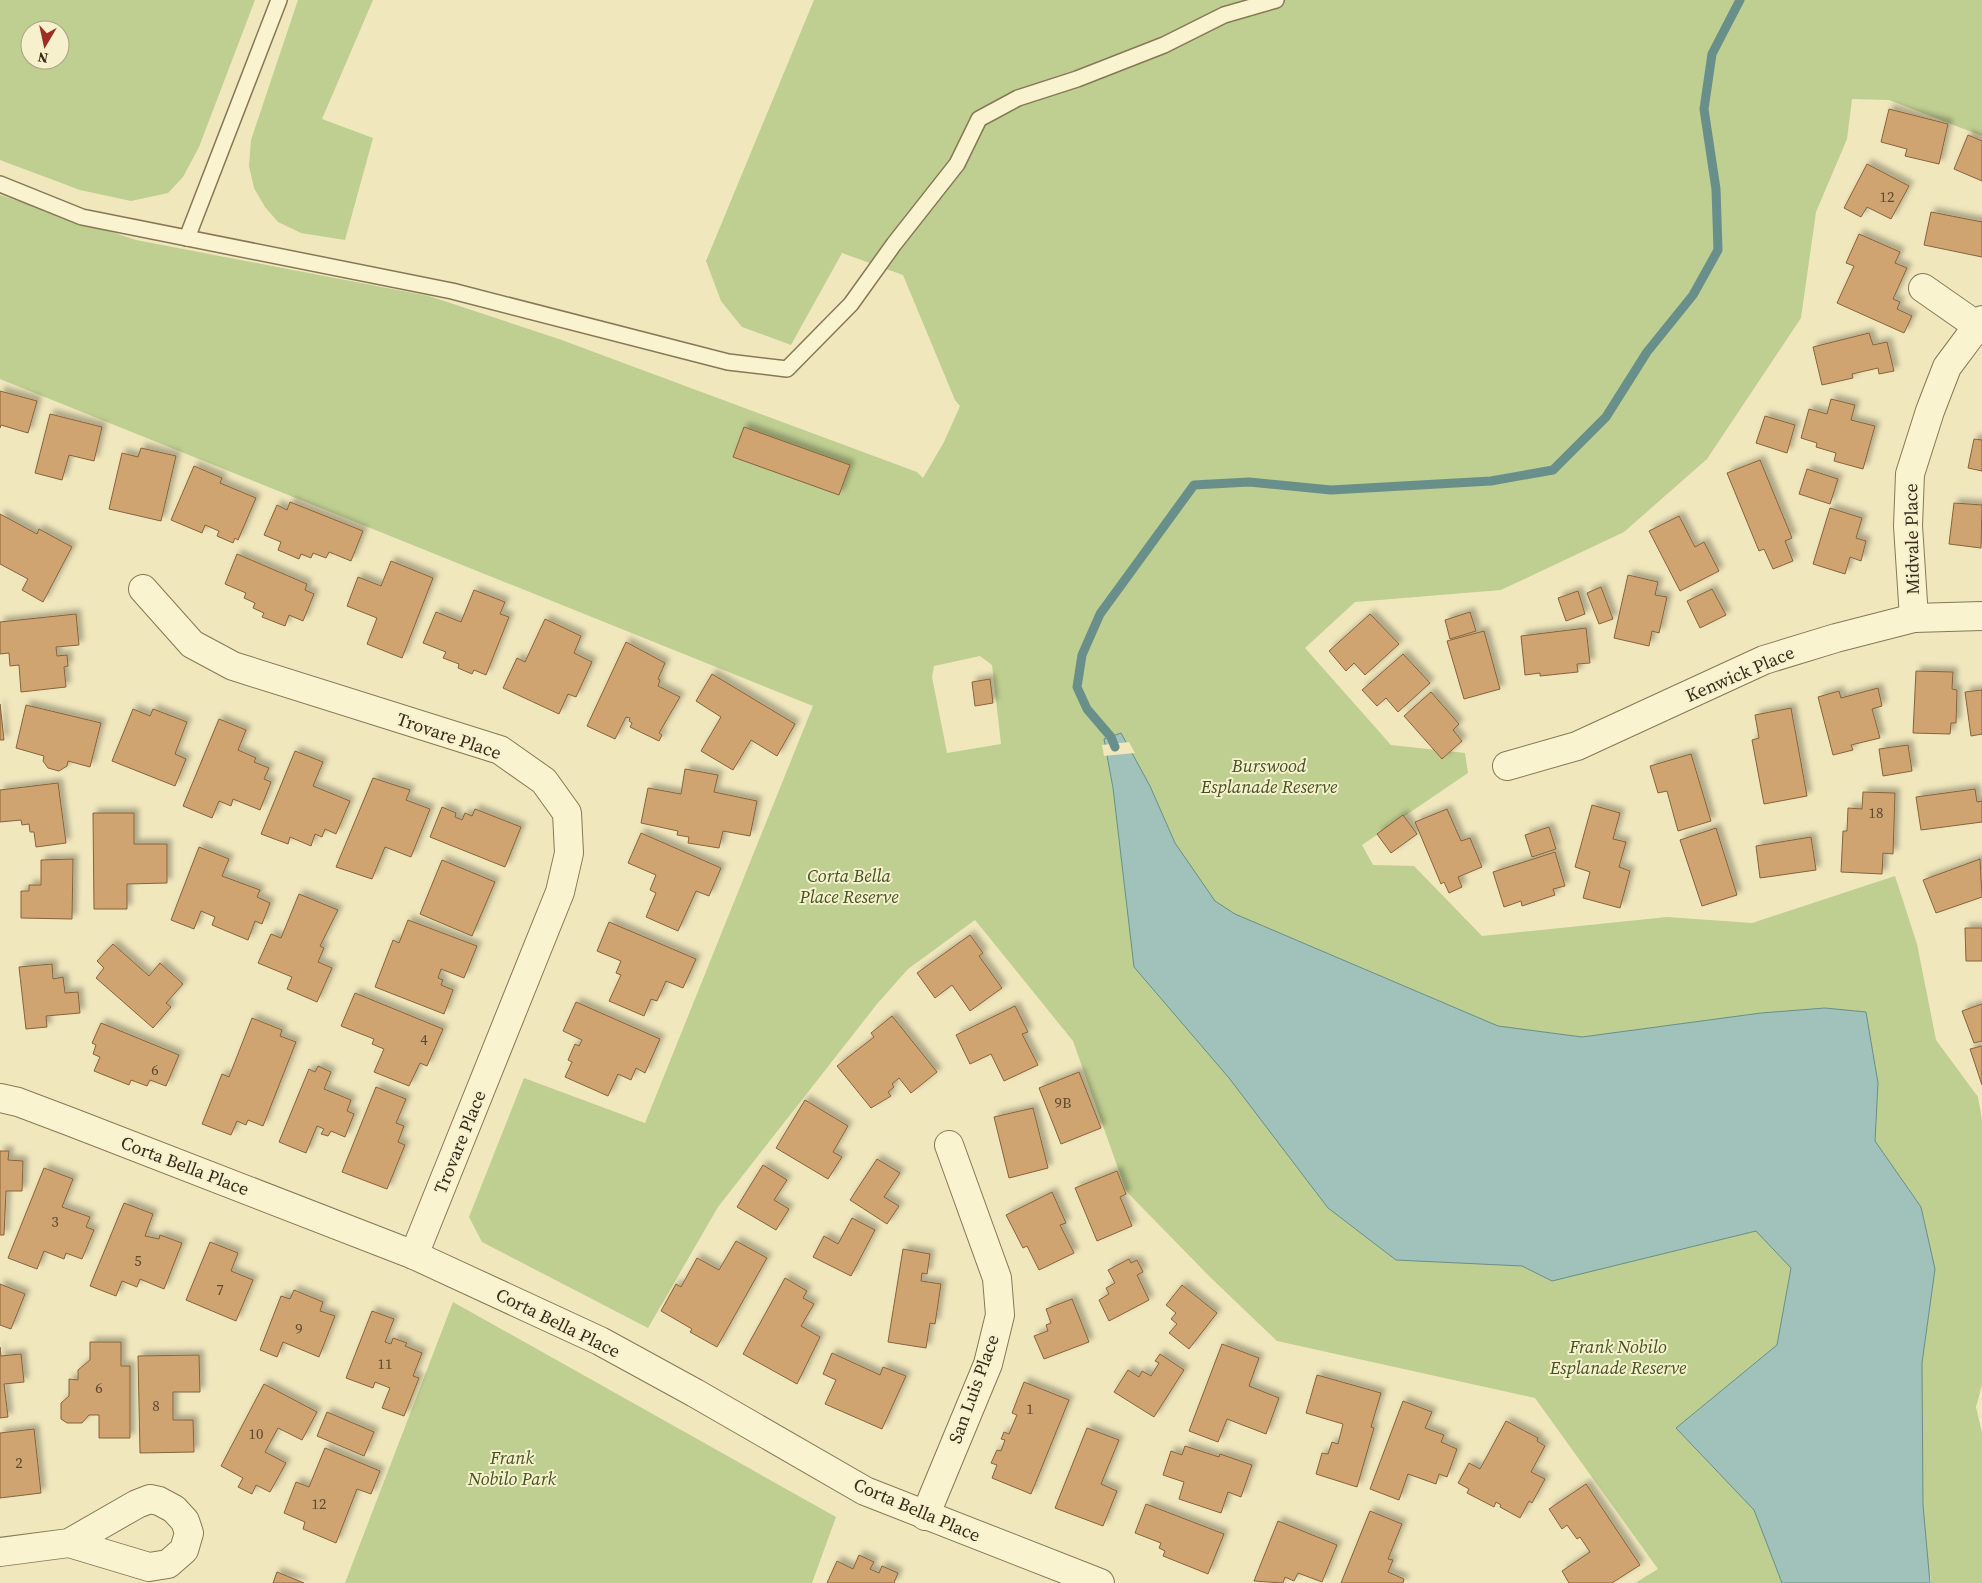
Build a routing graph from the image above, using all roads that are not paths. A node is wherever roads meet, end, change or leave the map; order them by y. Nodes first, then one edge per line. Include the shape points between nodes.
1 (279, 0) edge
2 (1276, 0) edge
3 (0, 184) edge
4 (187, 238) junction
5 (1922, 288) dead end
6 (1979, 322) edge
7 (143, 589) dead end
8 (1982, 616) edge
9 (1914, 618) junction
10 (1507, 766) dead end
11 (0, 1098) edge
12 (950, 1146) dead end
13 (414, 1255) junction
14 (925, 1516) junction
15 (69, 1543) dead end
16 (0, 1552) edge
17 (1100, 1583) edge

1 - 4 lane
2 - 4 lane via 1224,14 1164,45 1077,80 1018,98 979,119 957,164 851,304 787,369 728,362 452,291
3 - 4 lane via 82,217
5 - 6 street, Midvale Place
6 - 9 street, Midvale Place via 1948,367 1910,474 1908,526
7 - 13 street, Trovare Place via 192,644 232,666 500,750 544,781 567,813 569,853 560,892
8 - 9 street, Kenwick Place
9 - 10 street, Kenwick Place via 1764,660 1577,746
11 - 13 street, Corta Bella Place via 71,1122
12 - 14 street, San Luis Place via 997,1278 1000,1315 988,1364
13 - 14 street, Corta Bella Place via 600,1341 865,1491
14 - 17 street, Corta Bella Place
15 - 16 street

